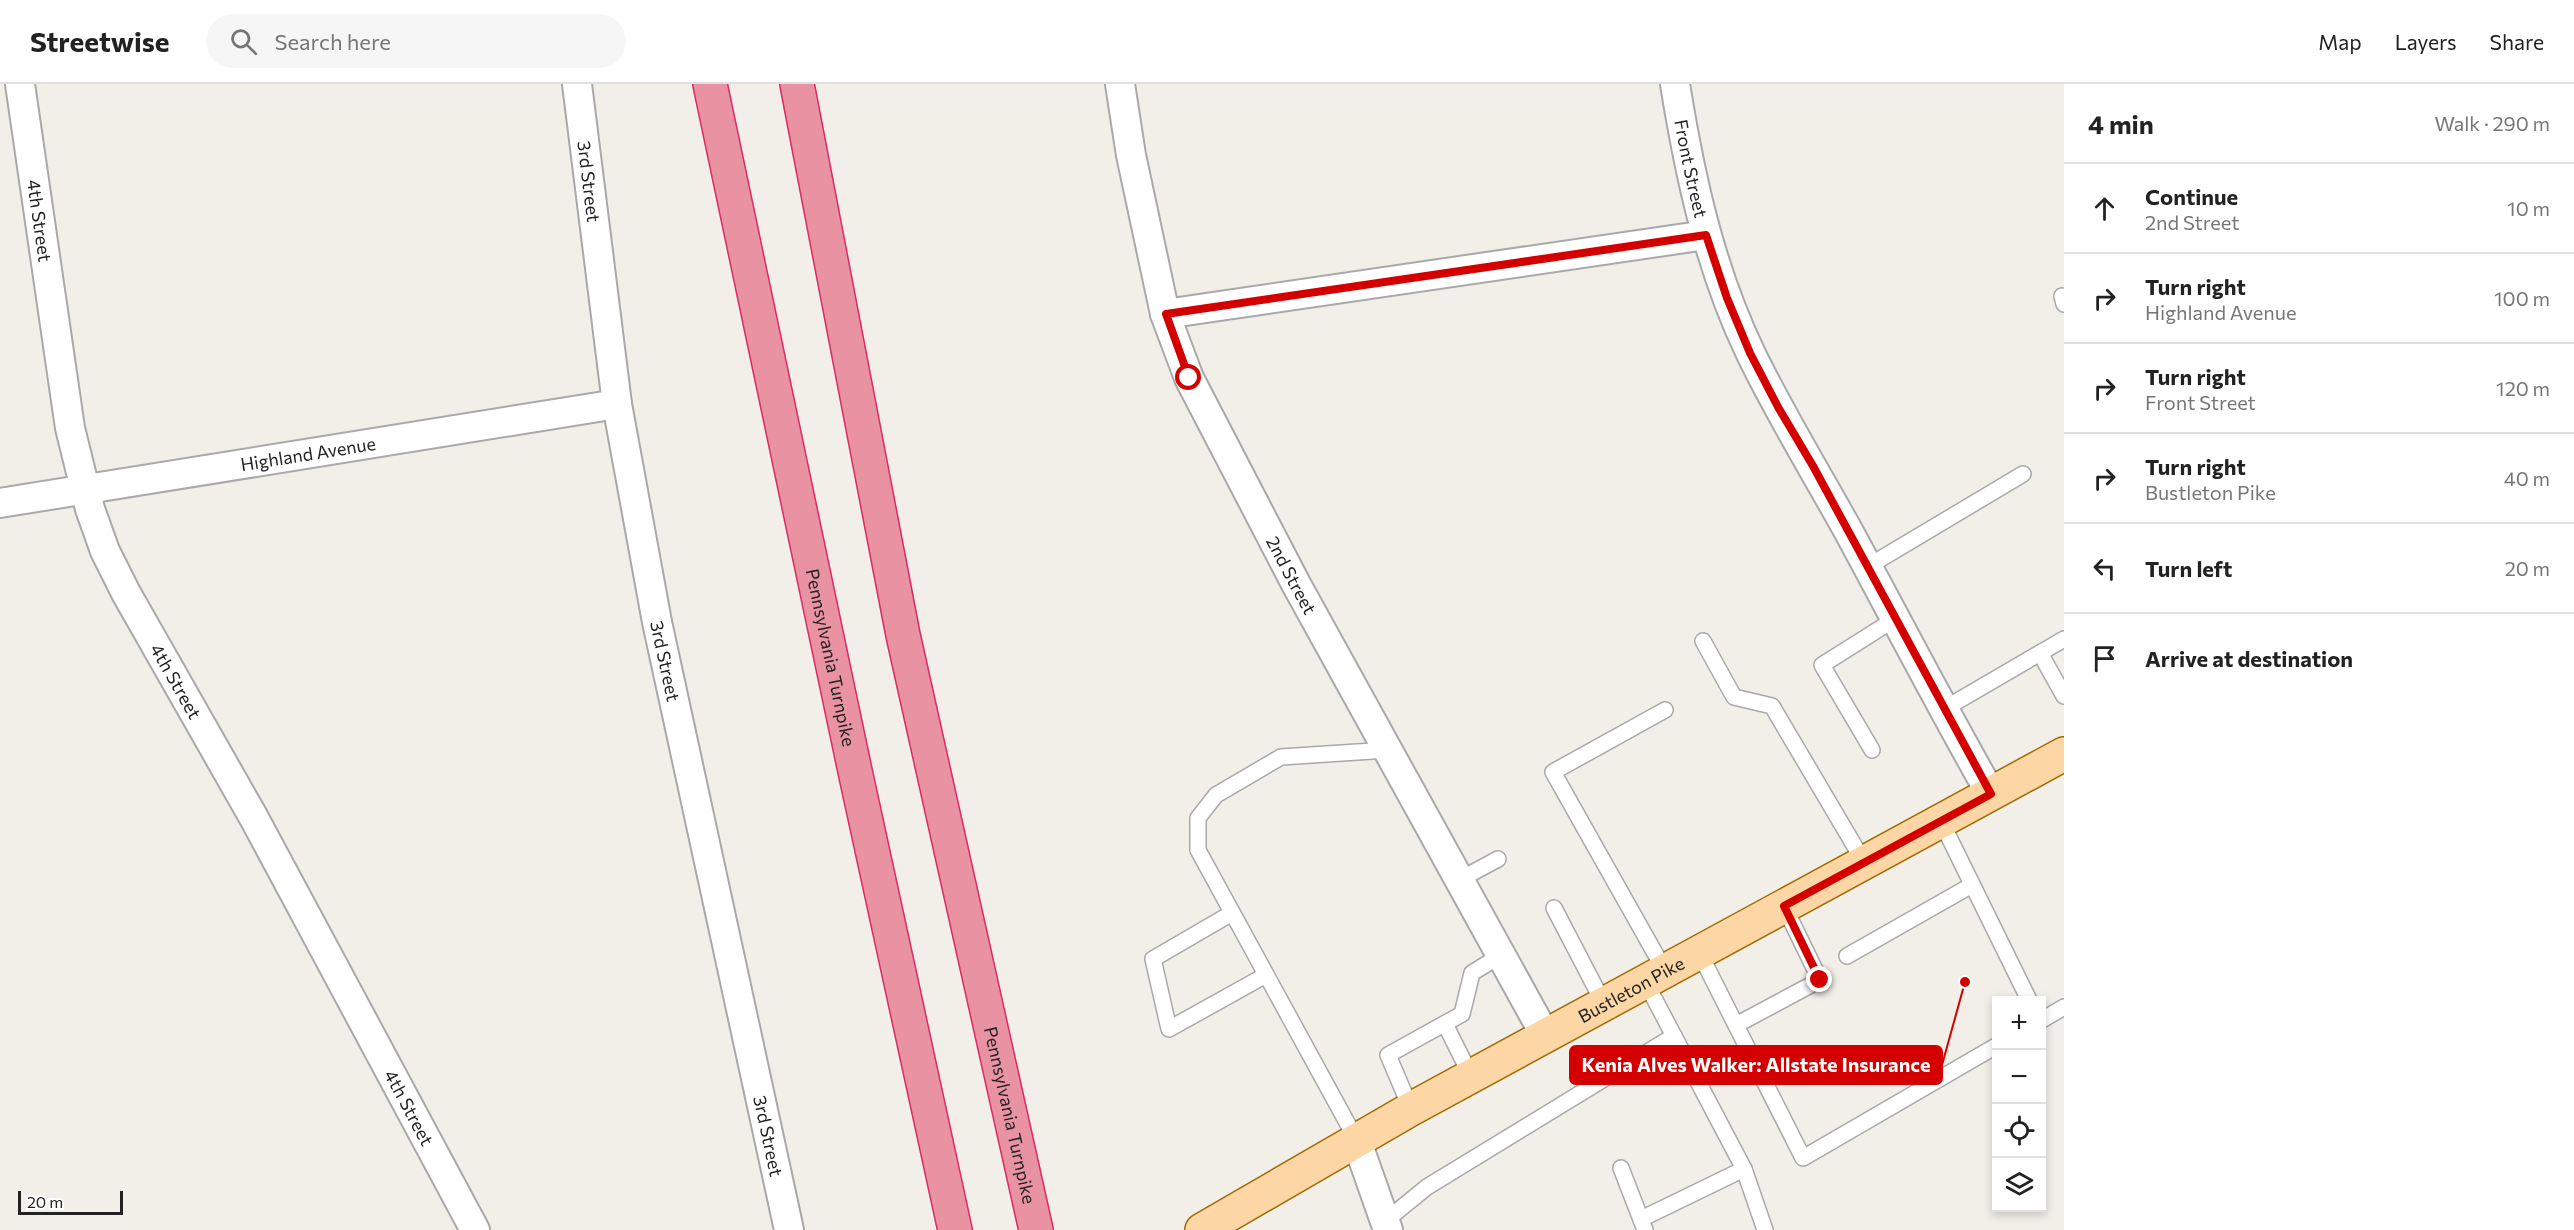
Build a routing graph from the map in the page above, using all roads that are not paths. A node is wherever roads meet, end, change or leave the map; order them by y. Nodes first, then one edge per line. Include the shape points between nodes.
1 (20, 84) edge
2 (577, 84) edge
3 (710, 84) edge
4 (797, 84) edge
5 (1120, 84) edge
6 (1675, 84) edge
7 (1706, 235) junction
8 (1166, 314) junction
9 (617, 404) junction
10 (2024, 474) dead end
11 (84, 488) junction
12 (0, 503) edge
13 (1867, 567) junction
14 (1895, 619) junction
15 (2064, 639) edge
16 (1703, 641) dead end
17 (2040, 653) junction
18 (2064, 696) edge
19 (1944, 709) junction
20 (1665, 710) dead end
21 (1388, 750) junction
22 (1872, 750) dead end
23 (2064, 754) edge
24 (1991, 794) junction
25 (1941, 821) junction
26 (1498, 859) dead end
27 (1864, 862) junction
28 (1459, 880) junction
29 (1972, 885) junction
30 (1784, 906) junction
31 (1554, 908) dead end
32 (1232, 913) junction
33 (1699, 952) junction
34 (1501, 955) junction
35 (1847, 956) dead end
36 (1266, 975) junction
37 (1655, 976) junction
38 (2027, 996) edge
39 (1604, 1004) junction
40 (2064, 1007) edge
41 (2046, 1018) edge
42 (1444, 1024) junction
43 (1736, 1025) junction
44 (1545, 1035) junction
45 (1674, 1036) junction
46 (1992, 1048) edge
47 (1471, 1076) junction
48 (1411, 1109) junction
49 (1356, 1139) junction
50 (1621, 1168) dead end
51 (1744, 1169) junction
52 (1643, 1225) edge
53 (1386, 1226) edge
54 (475, 1230) edge
55 (789, 1230) edge
56 (955, 1230) edge
57 (1036, 1230) edge
58 (1202, 1230) edge
59 (1765, 1230) edge

1 - 11 street, 4th Street via 70,428
2 - 9 street, 3rd Street
3 - 56 highway, Pennsylvania Turnpike
4 - 57 highway, Pennsylvania Turnpike via 903,635
5 - 8 street, 2nd Street via 1131,156
6 - 7 street, Front Street
7 - 8 street
7 - 13 street, Front Street via 1750,353
8 - 21 street, 2nd Street via 1189,378
9 - 11 street, Highland Avenue
9 - 55 street, 3rd Street via 657,622
10 - 13 lane
11 - 12 street, Highland Avenue
11 - 54 street, 4th Street via 105,551 126,593 254,818
13 - 14 street, Front Street
14 - 19 street, Front Street
14 - 22 lane via 1822,665
15 - 17 lane
16 - 27 lane via 1734,697 1772,706
17 - 18 lane
17 - 19 lane
19 - 24 street, Front Street
20 - 37 lane via 1553,772
21 - 28 street, 2nd Street
21 - 32 lane via 1281,756 1216,795 1198,818 1198,850
23 - 24 main road, Bustleton Pike
24 - 25 main road, Bustleton Pike
25 - 27 main road, Bustleton Pike
25 - 29 lane
26 - 28 lane
27 - 30 main road, Bustleton Pike
28 - 34 street, 2nd Street
29 - 35 lane
29 - 38 lane
30 - 33 main road, Bustleton Pike
30 - 43 lane via 1820,980
31 - 39 lane
32 - 36 lane
32 - 36 lane via 1153,959 1169,1029
33 - 37 main road, Bustleton Pike
33 - 43 lane
34 - 42 lane via 1472,973 1462,1014
34 - 44 street, 2nd Street
36 - 49 lane
37 - 39 main road, Bustleton Pike
37 - 45 lane
39 - 44 main road, Bustleton Pike
40 - 41 lane
42 - 47 lane
42 - 48 lane via 1388,1055
43 - 46 lane via 1803,1158
44 - 47 main road, Bustleton Pike
45 - 51 lane
45 - 53 lane via 1427,1186
47 - 48 main road, Bustleton Pike
48 - 49 main road, Bustleton Pike
49 - 53 street
49 - 58 main road, Bustleton Pike
50 - 52 lane
51 - 52 lane
51 - 59 lane

